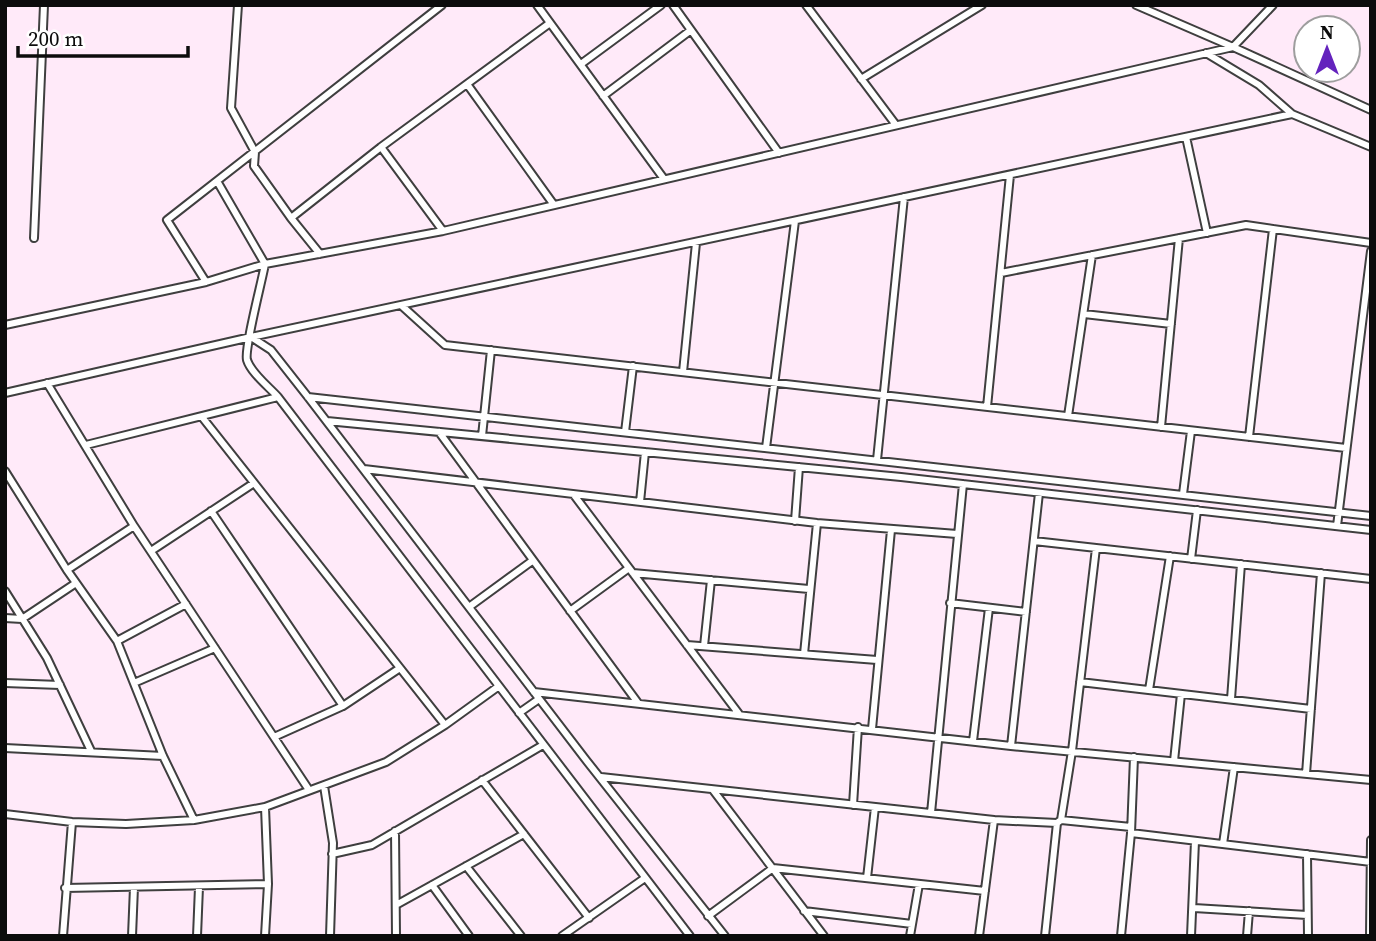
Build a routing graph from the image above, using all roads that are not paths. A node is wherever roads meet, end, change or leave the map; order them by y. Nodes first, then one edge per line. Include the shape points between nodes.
1 (44, 5) edge
2 (238, 5) edge
3 (442, 5) edge
4 (661, 5) edge
5 (673, 5) edge
6 (806, 5) edge
7 (982, 5) edge
8 (1136, 5) edge
9 (1273, 5) edge
10 (539, 6) edge
11 (550, 23) junction
12 (691, 30) junction
13 (1233, 47) junction
14 (1206, 53) junction
15 (581, 64) junction
16 (860, 79) junction
17 (467, 83) junction
18 (603, 96) junction
19 (1371, 110) edge
20 (1292, 114) junction
21 (896, 125) junction
22 (1186, 137) junction
23 (381, 147) junction
24 (1371, 147) edge
25 (255, 152) junction
26 (779, 153) junction
27 (1010, 174) junction
28 (664, 179) junction
29 (217, 181) junction
30 (904, 198) junction
31 (554, 205) junction
32 (291, 218) junction
33 (795, 221) junction
34 (1273, 229) junction
35 (443, 231) junction
36 (1207, 233) junction
37 (34, 238) dead end
38 (1179, 238) junction
39 (696, 243) junction
40 (1371, 243) edge
41 (1371, 251) edge
42 (320, 254) junction
43 (1092, 255) junction
44 (1370, 259) edge
45 (265, 264) junction
46 (1001, 273) junction
47 (206, 282) junction
48 (402, 306) junction
49 (1083, 314) junction
50 (1171, 324) junction
51 (5, 325) edge
52 (251, 337) junction
53 (491, 350) junction
54 (633, 366) junction
55 (683, 372) junction
56 (47, 383) junction
57 (775, 383) junction
58 (5, 393) edge
59 (885, 395) junction
60 (278, 397) junction
61 (308, 397) junction
62 (987, 407) junction
63 (483, 416) junction
64 (1068, 416) junction
65 (202, 418) junction
66 (327, 421) junction
67 (1161, 427) junction
68 (1191, 431) junction
69 (439, 432) junction
70 (625, 432) junction
71 (482, 436) junction
72 (1249, 437) junction
73 (86, 445) junction
74 (766, 448) junction
75 (1346, 449) junction
76 (645, 452) junction
77 (877, 460) junction
78 (799, 467) junction
79 (364, 469) junction
80 (5, 471) edge
81 (472, 480) junction
82 (254, 482) junction
83 (963, 484) junction
84 (1039, 493) junction
85 (1183, 494) junction
86 (574, 495) junction
87 (640, 502) junction
88 (1197, 510) junction
89 (211, 511) junction
90 (1338, 514) junction
91 (1371, 516) edge
92 (794, 521) junction
93 (817, 523) junction
94 (134, 526) junction
95 (1337, 526) junction
96 (891, 530) junction
97 (1371, 530) edge
98 (957, 534) junction
99 (1034, 541) junction
100 (1096, 548) junction
101 (151, 551) junction
102 (1170, 556) junction
103 (1191, 559) junction
104 (532, 561) junction
105 (1241, 564) junction
106 (66, 570) junction
107 (631, 570) junction
108 (1321, 573) junction
109 (1371, 579) edge
110 (711, 580) junction
111 (76, 583) junction
112 (809, 589) junction
113 (5, 591) edge
114 (950, 603) junction
115 (186, 604) junction
116 (469, 607) junction
117 (989, 608) junction
118 (570, 611) junction
119 (1026, 612) junction
120 (5, 618) edge
121 (22, 619) junction
122 (117, 641) junction
123 (687, 645) junction
124 (704, 646) junction
125 (215, 648) junction
126 (804, 654) junction
127 (877, 660) junction
128 (400, 668) junction
129 (134, 682) junction
130 (1080, 682) junction
131 (5, 683) edge
132 (60, 685) junction
133 (499, 686) junction
134 (1149, 690) junction
135 (534, 692) junction
136 (1181, 694) junction
137 (539, 699) junction
138 (1231, 699) junction
139 (639, 704) junction
140 (343, 706) junction
141 (1311, 709) junction
142 (519, 713) junction
143 (739, 714) junction
144 (445, 725) junction
145 (858, 727) junction
146 (872, 729) junction
147 (274, 737) junction
148 (938, 737) junction
149 (973, 741) junction
150 (543, 745) junction
151 (1012, 746) junction
152 (5, 748) edge
153 (91, 751) junction
154 (1072, 751) junction
155 (163, 756) junction
156 (1133, 757) junction
157 (1174, 761) junction
158 (1234, 767) junction
159 (1306, 774) junction
160 (601, 777) junction
161 (482, 780) junction
162 (1371, 780) edge
163 (324, 786) junction
164 (713, 789) junction
165 (309, 790) junction
166 (853, 805) junction
167 (265, 807) junction
168 (875, 807) junction
169 (931, 813) junction
170 (5, 814) edge
171 (194, 820) junction
172 (994, 820) junction
173 (72, 822) junction
174 (1059, 822) junction
175 (1131, 830) junction
176 (395, 831) junction
177 (524, 834) junction
178 (1371, 840) edge
179 (1195, 841) junction
180 (1223, 844) junction
181 (332, 854) junction
182 (1307, 854) junction
183 (1370, 862) edge
184 (466, 866) junction
185 (773, 868) junction
186 (645, 878) junction
187 (867, 878) junction
188 (268, 884) junction
189 (919, 884) junction
190 (432, 885) junction
191 (134, 887) junction
192 (199, 887) junction
193 (65, 888) junction
194 (985, 891) junction
195 (396, 905) junction
196 (1194, 908) junction
197 (804, 911) junction
198 (1250, 911) junction
199 (1307, 915) junction
200 (708, 916) junction
201 (589, 918) junction
202 (912, 923) junction
203 (1370, 924) edge
204 (63, 936) edge
205 (132, 936) edge
206 (197, 936) edge
207 (265, 936) edge
208 (330, 936) edge
209 (396, 936) edge
210 (469, 936) edge
211 (521, 936) edge
212 (562, 936) edge
213 (690, 936) edge
214 (725, 936) edge
215 (824, 936) edge
216 (910, 936) edge
217 (979, 936) edge
218 (1045, 936) edge
219 (1121, 936) edge
220 (1191, 936) edge
221 (1247, 936) edge
222 (1308, 936) edge
223 (1370, 936) edge

1 - 37 street
2 - 25 street via 231,108
3 - 25 street
4 - 15 street
5 - 12 street
6 - 16 street
7 - 16 street
8 - 13 street
9 - 13 street
10 - 11 street
11 - 15 street
11 - 17 street
12 - 18 street
12 - 26 street
13 - 14 street
13 - 19 street
14 - 20 street via 1259,85
14 - 21 street
15 - 18 street
16 - 21 street
17 - 23 street
17 - 31 street
18 - 28 street
20 - 22 street
20 - 24 street
21 - 26 street
22 - 27 street
22 - 36 street
23 - 32 street
23 - 35 street
25 - 29 street
25 - 32 street via 254,166
26 - 28 street
27 - 30 street
27 - 46 street
28 - 31 street
29 - 45 street
29 - 47 street via 167,220
30 - 33 street
30 - 59 street
31 - 35 street
32 - 42 street
33 - 39 street
33 - 57 street
34 - 36 street via 1246,225
34 - 40 street
34 - 72 street
35 - 42 street
36 - 38 street
38 - 43 street
38 - 50 street
39 - 48 street
39 - 55 street
41 - 44 street
42 - 45 street
43 - 46 street
43 - 49 street
44 - 75 street
45 - 47 street
45 - 52 street
46 - 62 street
47 - 51 street
48 - 52 street
48 - 53 street via 445,345
49 - 50 street
49 - 64 street
50 - 67 street
52 - 56 street
52 - 60 street via 245,349 248,363
52 - 61 street via 271,349
53 - 54 street
53 - 63 street
54 - 55 street
54 - 70 street
55 - 57 street
56 - 58 street
56 - 73 street
57 - 59 street
57 - 74 street
59 - 62 street
59 - 77 street
60 - 65 street
60 - 133 street
61 - 63 street
61 - 66 street
62 - 64 street
63 - 70 street
63 - 71 street
64 - 67 street
65 - 73 street
65 - 82 street
66 - 69 street
66 - 79 street
67 - 68 street
68 - 72 street
68 - 85 street
69 - 71 street
69 - 81 street
70 - 74 street
71 - 76 street
72 - 75 street
73 - 94 street
74 - 77 street
75 - 90 street
76 - 78 street
76 - 87 street
77 - 85 street
78 - 83 street
78 - 92 street
79 - 81 street
79 - 116 street
80 - 106 street
81 - 86 street
81 - 104 street
82 - 89 street
82 - 128 street
83 - 84 street
83 - 98 street
84 - 88 street
84 - 99 street
85 - 90 street
86 - 87 street
86 - 107 street
87 - 92 street
88 - 95 street
88 - 103 street
89 - 101 street
89 - 140 street
90 - 91 street
90 - 95 street
92 - 93 street
93 - 96 street
93 - 112 street
94 - 101 street
94 - 106 street
95 - 97 street
96 - 98 street
96 - 127 street
98 - 114 street
99 - 100 street
99 - 119 street
100 - 102 street
100 - 130 street
101 - 115 street
102 - 103 street
102 - 134 street
103 - 105 street
104 - 116 street
104 - 118 street
105 - 108 street
105 - 138 street
106 - 111 street
107 - 110 street
107 - 118 street
107 - 123 street
108 - 109 street
108 - 141 street
110 - 112 street
110 - 124 street
111 - 121 street
111 - 122 street
112 - 126 street
113 - 121 street
114 - 117 street
114 - 148 street
115 - 122 street
115 - 125 street
116 - 135 street
117 - 119 street
117 - 149 street
118 - 139 street
119 - 151 street
120 - 121 street
121 - 132 street
122 - 129 street
123 - 124 street
123 - 143 street
124 - 126 street
125 - 129 street
125 - 147 street
126 - 127 street
127 - 146 street
128 - 140 street
128 - 144 street
129 - 155 street
130 - 134 street
130 - 154 street
131 - 132 street
132 - 153 street
133 - 142 street
133 - 144 street
134 - 136 street
135 - 137 street
135 - 139 street
136 - 138 street
136 - 157 street
137 - 142 street
137 - 160 street
138 - 141 street
139 - 143 street
140 - 147 street
141 - 159 street
142 - 150 street
143 - 145 street
144 - 163 street via 386,762
145 - 146 street
145 - 166 street
146 - 148 street
147 - 165 street
148 - 149 street
148 - 169 street
149 - 151 street
150 - 161 street
150 - 186 street
151 - 154 street
152 - 153 street
153 - 155 street
154 - 156 street
154 - 174 street
155 - 171 street
156 - 157 street
156 - 175 street
157 - 158 street
158 - 159 street
158 - 180 street
159 - 162 street
160 - 164 street
160 - 200 street
161 - 176 street
161 - 177 street
163 - 165 street
163 - 181 street
164 - 166 street
164 - 185 street
165 - 167 street
166 - 168 street
167 - 171 street
167 - 188 street
168 - 169 street
168 - 187 street
169 - 172 street
170 - 173 street
171 - 173 street
172 - 174 street
172 - 194 street
173 - 193 street
174 - 175 street
174 - 218 street
175 - 179 street
175 - 219 street
176 - 181 street via 372,845
176 - 195 street
177 - 184 street
177 - 201 street
178 - 183 street
179 - 180 street
179 - 196 street
180 - 182 street
181 - 208 street
182 - 183 street
182 - 199 street
183 - 203 street
184 - 190 street
184 - 211 street
185 - 187 street
185 - 197 street
185 - 200 street
186 - 201 street
186 - 213 street
187 - 189 street
188 - 192 street
188 - 207 street
189 - 194 street
189 - 202 street
190 - 195 street
190 - 210 street
191 - 192 street
191 - 193 street
191 - 205 street
192 - 206 street
193 - 204 street
194 - 217 street
195 - 209 street
196 - 198 street
196 - 220 street
197 - 202 street
197 - 215 street
198 - 199 street
198 - 221 street
199 - 222 street
200 - 214 street
201 - 212 street
202 - 216 street
203 - 223 street

